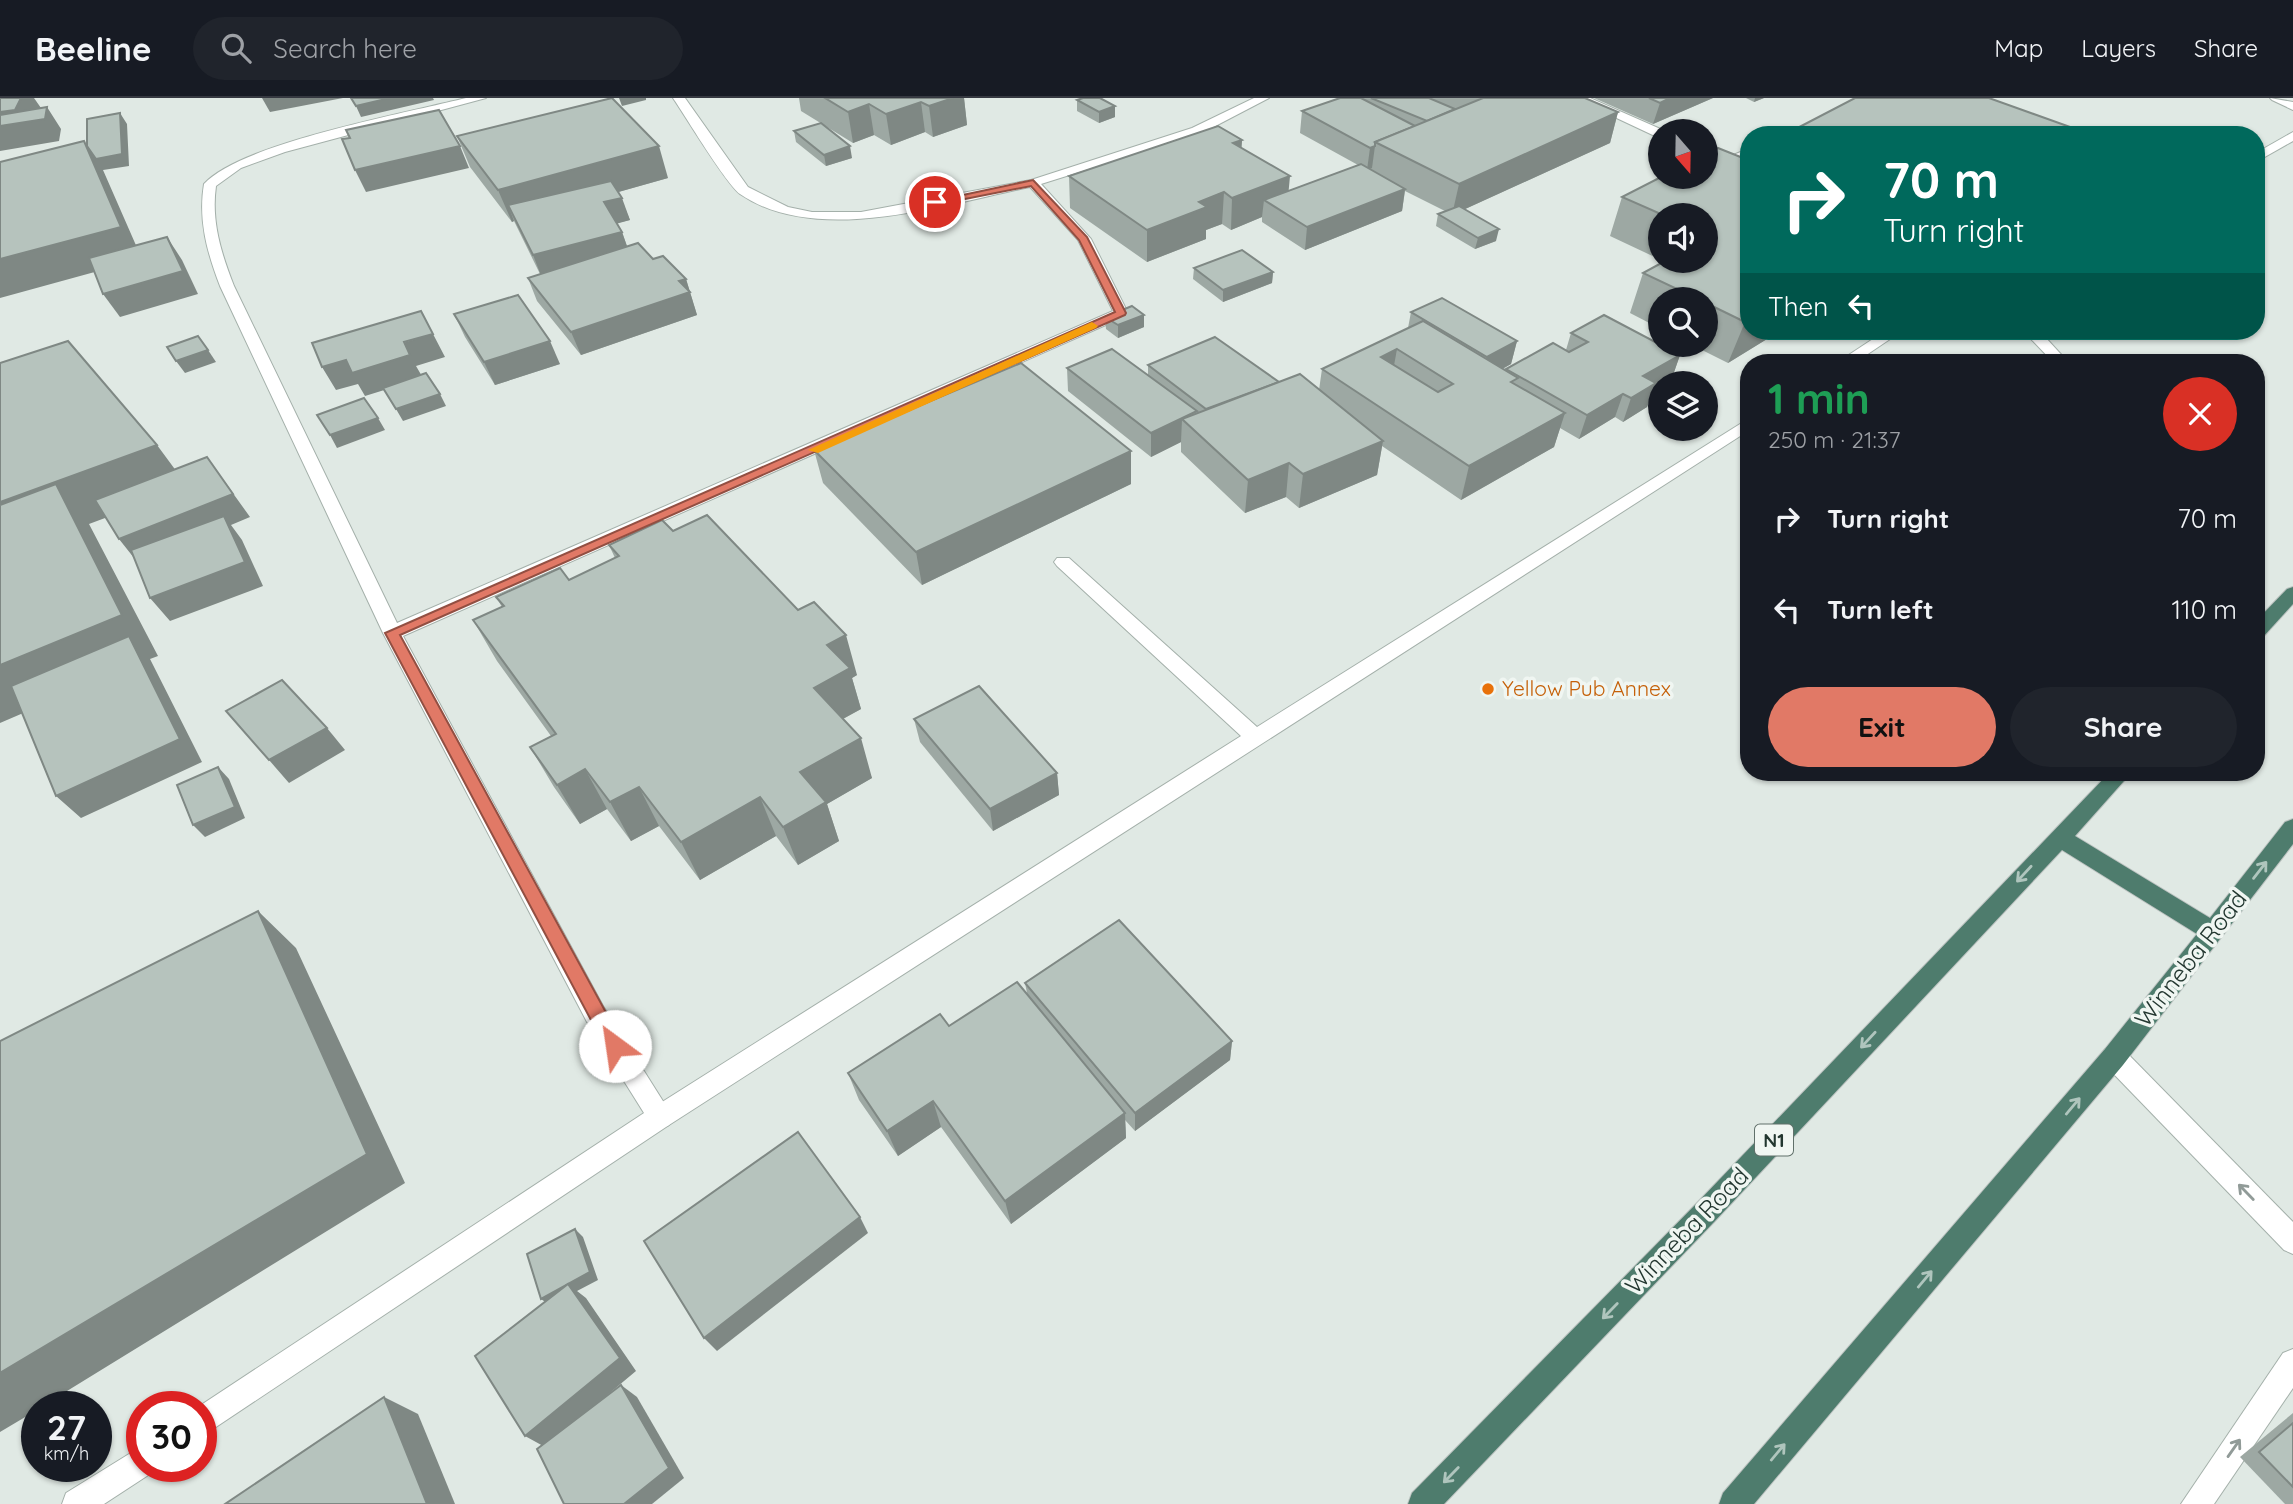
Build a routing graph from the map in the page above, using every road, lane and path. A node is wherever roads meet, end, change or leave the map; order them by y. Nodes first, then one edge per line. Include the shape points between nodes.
1 (481, 98) edge
2 (679, 98) edge
3 (1263, 98) edge
4 (1580, 98) edge
5 (2276, 98) edge
6 (2293, 106) edge
7 (1648, 128) edge
8 (2293, 136) edge
9 (2265, 153) edge
10 (1740, 157) edge
11 (1718, 163) edge
12 (1033, 183) junction
13 (1881, 340) edge
14 (2040, 340) edge
15 (1859, 354) edge
16 (2053, 354) edge
17 (1740, 429) edge
18 (1063, 562) dead end
19 (2293, 593) edge
20 (2265, 623) edge
21 (392, 633) junction
22 (1256, 738) junction
23 (2113, 781) edge
24 (2293, 828) edge
25 (2059, 837) junction
26 (2212, 931) junction
27 (2114, 1057) junction
28 (660, 1117) junction
29 (2293, 1241) edge
30 (2293, 1363) edge
31 (217, 1411) edge
32 (126, 1472) edge
33 (77, 1504) edge
34 (1423, 1504) edge
35 (1734, 1504) edge
36 (2196, 1504) edge

1 - 21 street via 281,149 237,165 210,184 206,204 213,249 227,286
2 - 12 street via 743,190 783,210 812,216 861,216
3 - 12 street via 1196,131
4 - 7 street
5 - 6 street
8 - 9 street
10 - 11 street
12 - 21 street via 1084,239 1121,313
13 - 15 street
14 - 16 street
17 - 22 street
18 - 22 street
19 - 20 highway
21 - 28 street via 595,1014
22 - 28 street
23 - 25 highway, Winneba Road / N1
26 -> 24 highway, Winneba Road
25 - 26 highway
25 -> 34 highway, Winneba Road / N1
26 - 27 highway, Winneba Road
29 -> 27 street
35 -> 27 highway, Winneba Road
28 - 31 street
36 -> 30 street
32 - 33 street

